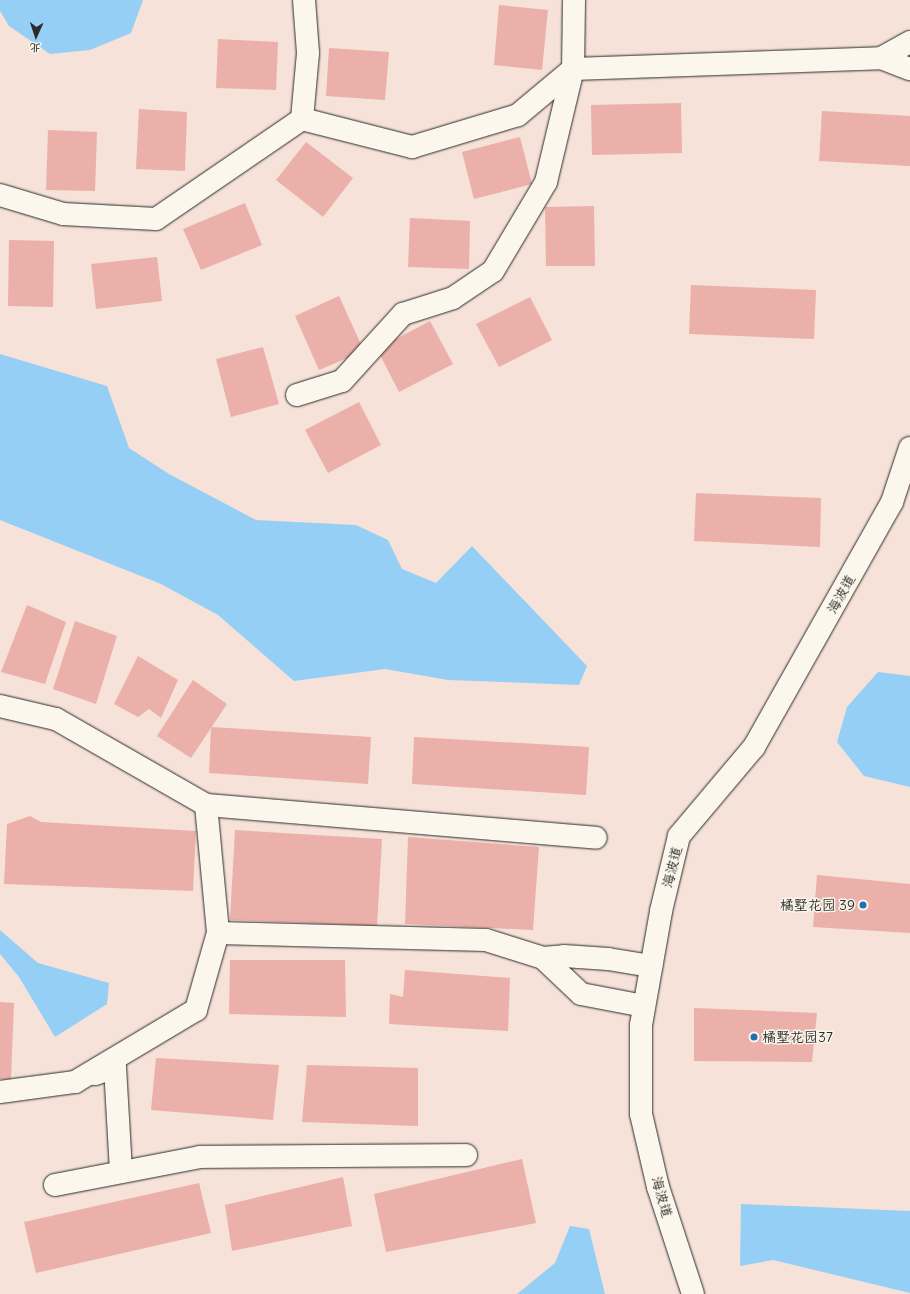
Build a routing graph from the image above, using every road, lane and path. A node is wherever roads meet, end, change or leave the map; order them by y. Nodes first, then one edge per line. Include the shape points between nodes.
1 (304, 0) edge
2 (574, 0) edge
3 (910, 42) edge
4 (881, 58) junction
5 (573, 68) junction
6 (910, 69) edge
7 (302, 119) junction
8 (0, 195) edge
9 (297, 395) dead end
10 (910, 448) edge
11 (901, 502) edge
12 (0, 706) edge
13 (206, 806) junction
14 (596, 838) dead end
15 (218, 933) junction
16 (543, 958) junction
17 (651, 966) junction
18 (644, 1006) junction
19 (75, 1082) junction
20 (0, 1092) edge
21 (466, 1155) dead end
22 (121, 1172) junction
23 (55, 1185) dead end
24 (693, 1294) edge

1 - 7 street via 308,53
2 - 5 street
3 - 4 street
4 - 5 street
4 - 6 street
5 - 7 street via 518,116 412,147
5 - 9 street via 546,182 493,271 453,298 403,314 342,381
7 - 8 street via 156,219 63,214
10 - 11 street, 海波道
11 - 17 street, 海波道 via 754,747 679,836
12 - 13 street via 56,720
13 - 14 street
13 - 15 street
15 - 16 street via 486,940
15 - 19 street via 196,1010
16 - 17 street via 564,956 608,959
16 - 18 street via 581,994
17 - 18 street, 海波道
18 - 24 street, 海波道 via 641,1025 641,1114 658,1187
19 - 20 street
19 - 22 street via 115,1067
21 - 22 street via 200,1157
22 - 23 street

